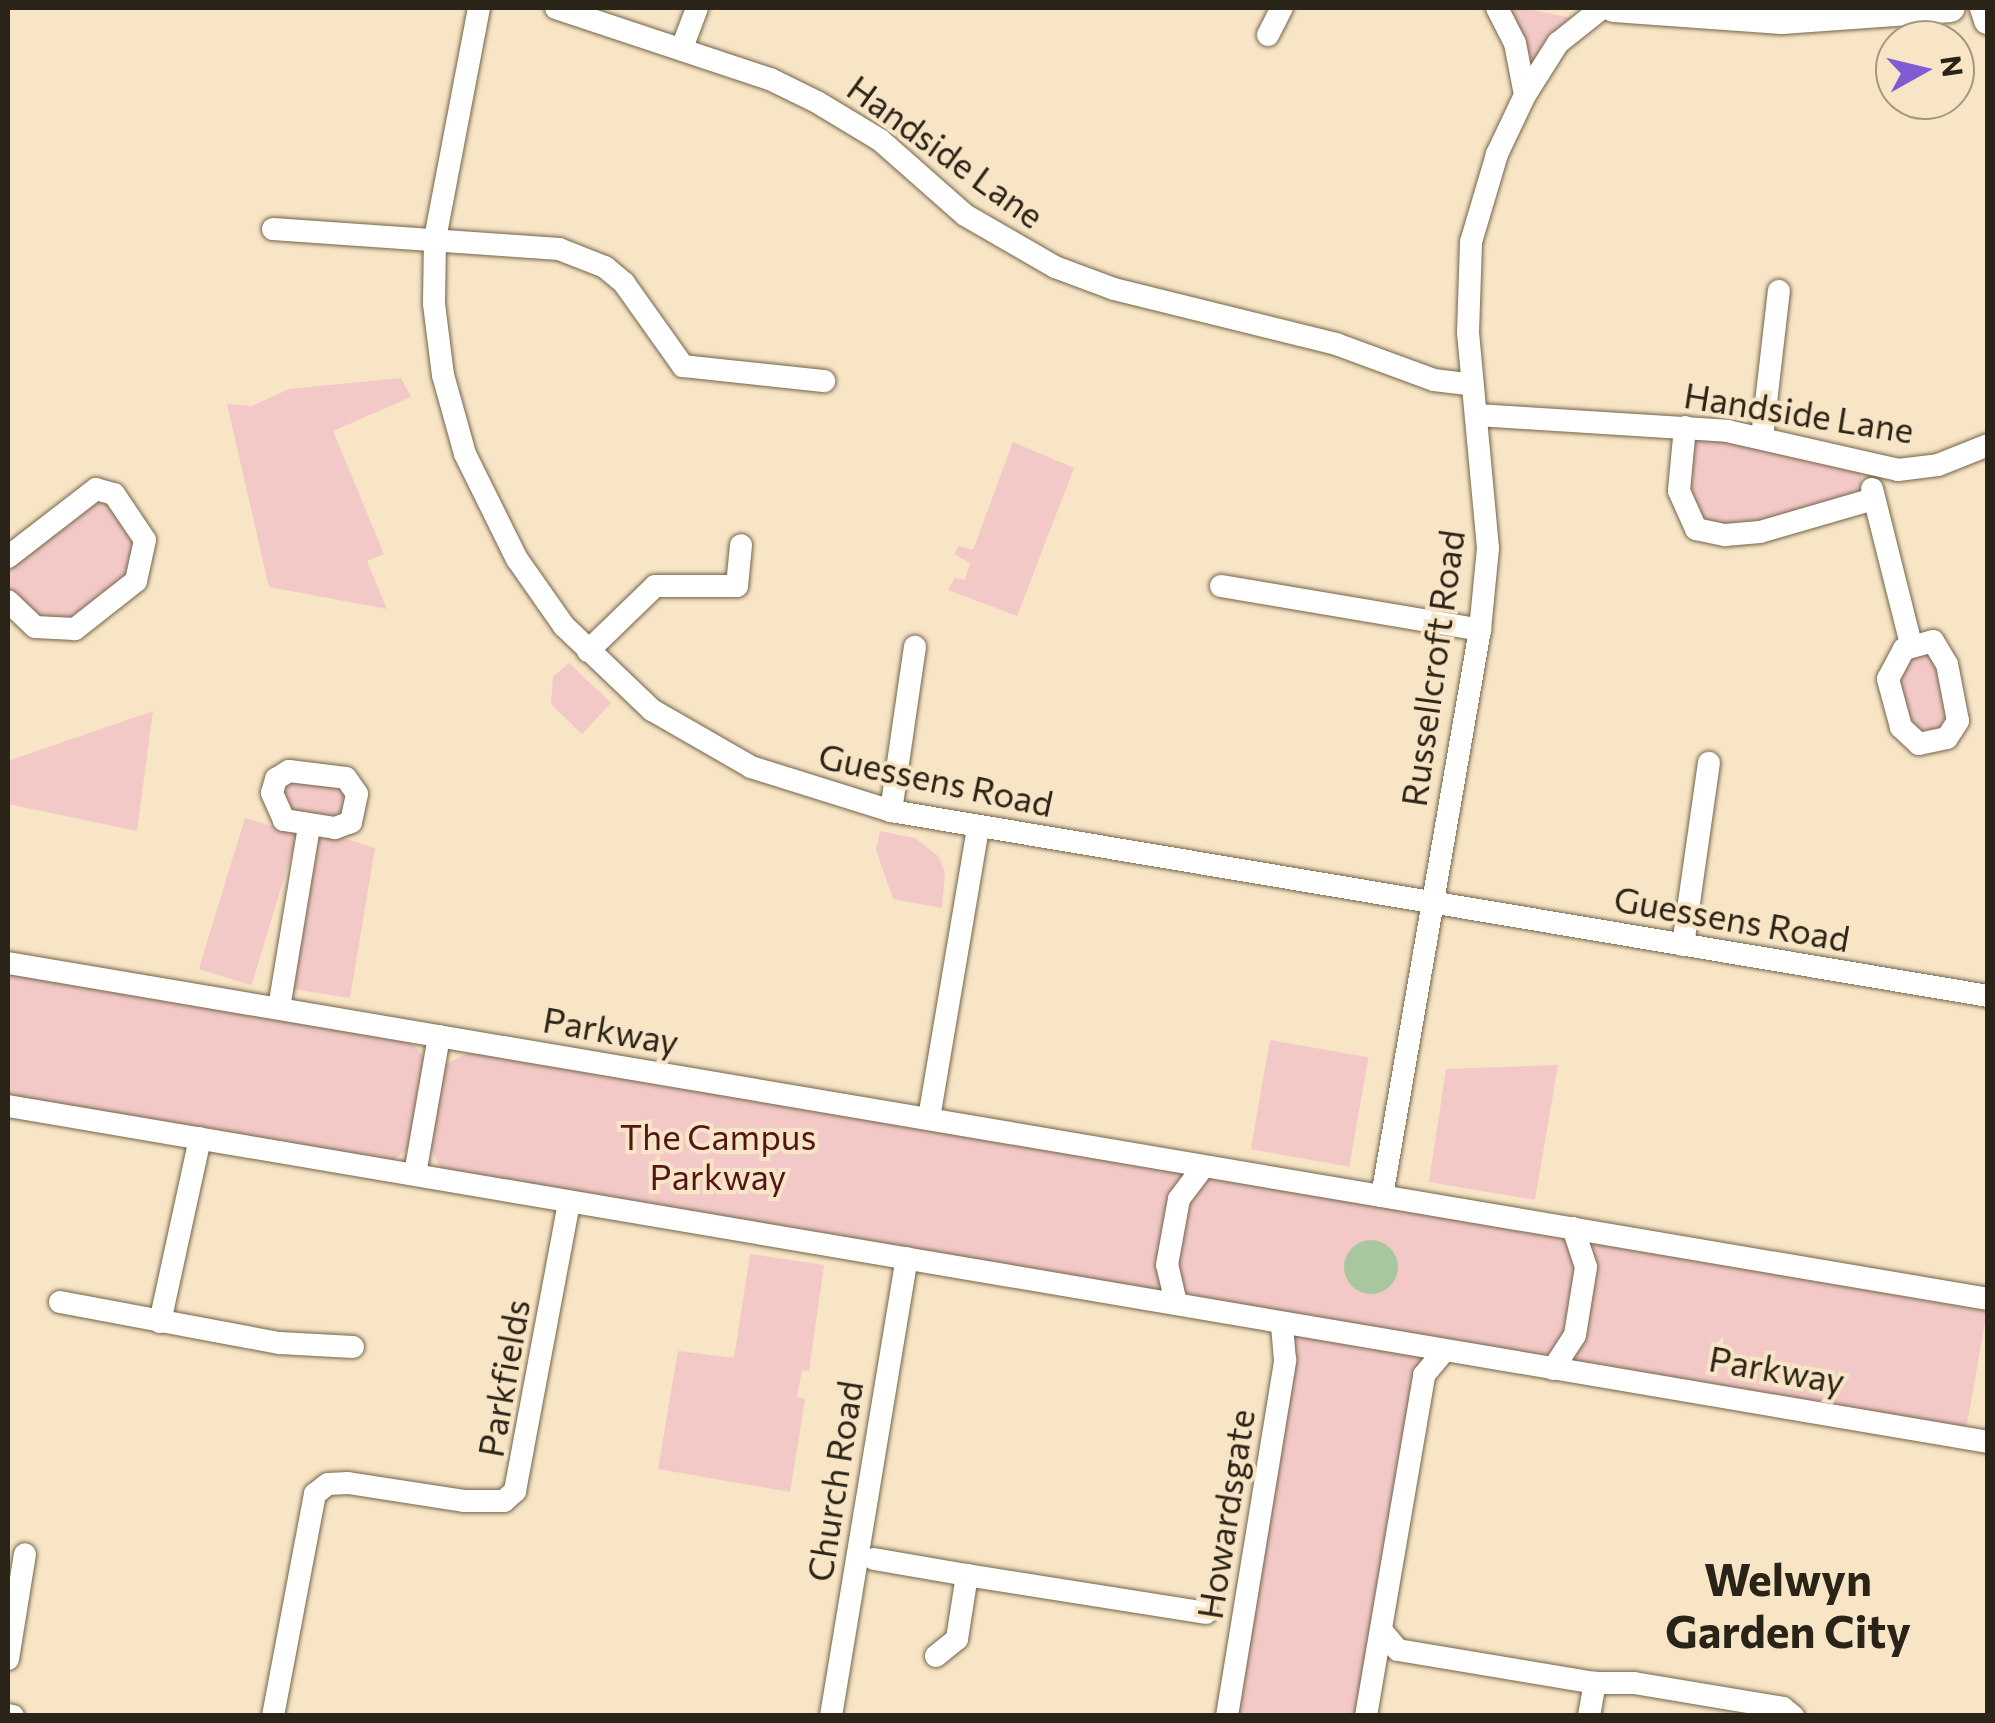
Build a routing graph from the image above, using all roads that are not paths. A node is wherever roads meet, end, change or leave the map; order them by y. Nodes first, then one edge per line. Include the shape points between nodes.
1 (479, 8) edge
2 (556, 8) edge
3 (698, 8) edge
4 (1282, 8) edge
5 (1497, 8) edge
6 (1602, 8) edge
7 (1614, 8) edge
8 (1951, 8) edge
9 (1984, 8) edge
10 (1988, 20) edge
11 (1268, 35) dead end
12 (682, 48) junction
13 (1525, 95) junction
14 (272, 229) dead end
15 (436, 239) junction
16 (1780, 292) dead end
17 (824, 382) dead end
18 (1472, 385) junction
19 (1476, 415) junction
20 (1685, 427) junction
21 (1762, 437) junction
22 (1988, 444) edge
23 (1877, 466) junction
24 (1870, 500) junction
25 (741, 545) dead end
26 (8, 557) edge
27 (1222, 586) dead end
28 (8, 601) edge
29 (1480, 630) junction
30 (1911, 644) dead end
31 (915, 647) dead end
32 (588, 651) junction
33 (1708, 763) dead end
34 (891, 811) junction
35 (309, 826) dead end
36 (978, 827) junction
37 (1433, 903) junction
38 (1683, 945) junction
39 (8, 963) edge
40 (1988, 996) edge
41 (279, 1008) junction
42 (439, 1036) junction
43 (8, 1106) edge
44 (928, 1118) junction
45 (200, 1138) junction
46 (1203, 1167) junction
47 (415, 1174) junction
48 (1382, 1196) junction
49 (569, 1203) junction
50 (1573, 1228) junction
51 (907, 1258) junction
52 (1988, 1299) edge
53 (60, 1302) dead end
54 (1176, 1303) junction
55 (160, 1322) junction
56 (1282, 1323) junction
57 (353, 1347) dead end
58 (1444, 1351) junction
59 (1554, 1369) junction
60 (1988, 1442) edge
61 (26, 1554) dead end
62 (874, 1559) dead end
63 (967, 1575) junction
64 (1206, 1613) dead end
65 (1381, 1630) junction
66 (936, 1656) dead end
67 (8, 1659) edge
68 (1595, 1682) junction
69 (273, 1716) edge
70 (831, 1716) edge
71 (1227, 1716) edge
72 (1366, 1716) edge
73 (1589, 1716) edge
74 (1793, 1716) edge

1 - 15 street, Guessens Road
2 - 12 street, Handside Lane
3 - 12 street
4 - 11 street
5 - 13 street via 1515,43
6 - 13 street, Russellcroft Road via 1558,43
7 - 8 main road via 1782,20
9 - 10 main road
12 - 18 street, Handside Lane via 770,79 852,120 965,215 1054,267 1114,289 1336,344 1434,380
13 - 18 street, Russellcroft Road via 1497,154 1471,242
14 - 15 street
15 - 17 street via 584,256 624,282 683,366
15 - 32 street, Guessens Road via 438,344 465,454 526,575
16 - 21 street
18 - 19 street, Russellcroft Road
19 - 20 street, Handside Lane
19 - 29 street, Russellcroft Road via 1488,512
20 - 21 street, Handside Lane
20 - 24 street via 1678,491 1696,529 1725,536 1760,532
21 - 23 street, Handside Lane
22 - 23 street, Handside Lane via 1918,469
23 - 24 street
24 - 30 street
25 - 32 street via 737,586 655,586
26 - 28 street via 96,489 114,494 146,540 136,580 75,629 35,626
27 - 29 street
29 - 37 street, Russellcroft Road
31 - 34 street
32 - 34 street, Guessens Road via 652,710 710,747 806,790
33 - 38 street
34 - 36 street, Guessens Road
35 - 41 street
36 - 37 street, Guessens Road
36 - 44 street
37 - 38 street, Guessens Road
37 - 48 street, Russellcroft Road
38 - 40 street, Guessens Road
39 - 41 street, Parkway
41 - 42 street, Parkway
42 - 44 street, Parkway
42 - 47 street
43 - 45 street, Parkway
44 - 46 street, Parkway
45 - 47 street, Parkway
45 - 55 street
46 - 48 street, Parkway
46 - 54 street via 1179,1199 1167,1264
47 - 49 street, Parkway
48 - 50 street, Parkway
49 - 51 street, Parkway
49 - 69 street, Parkfields via 515,1492 504,1501 464,1501 328,1484 315,1494
50 - 52 street, Parkway
50 - 59 street via 1586,1267 1575,1335
51 - 54 street, Parkway
51 - 70 street, Church Road
53 - 55 street
54 - 56 street, Parkway
55 - 57 street via 280,1343
56 - 58 street, Parkway
56 - 71 street, Howardsgate via 1285,1360
58 - 59 street, Parkway
58 - 65 street via 1424,1375
59 - 60 street, Parkway
61 - 67 street
62 - 63 street
63 - 64 street
63 - 66 street via 957,1638
65 - 68 street via 1398,1650
65 - 72 street
68 - 73 street
68 - 74 street via 1783,1708

